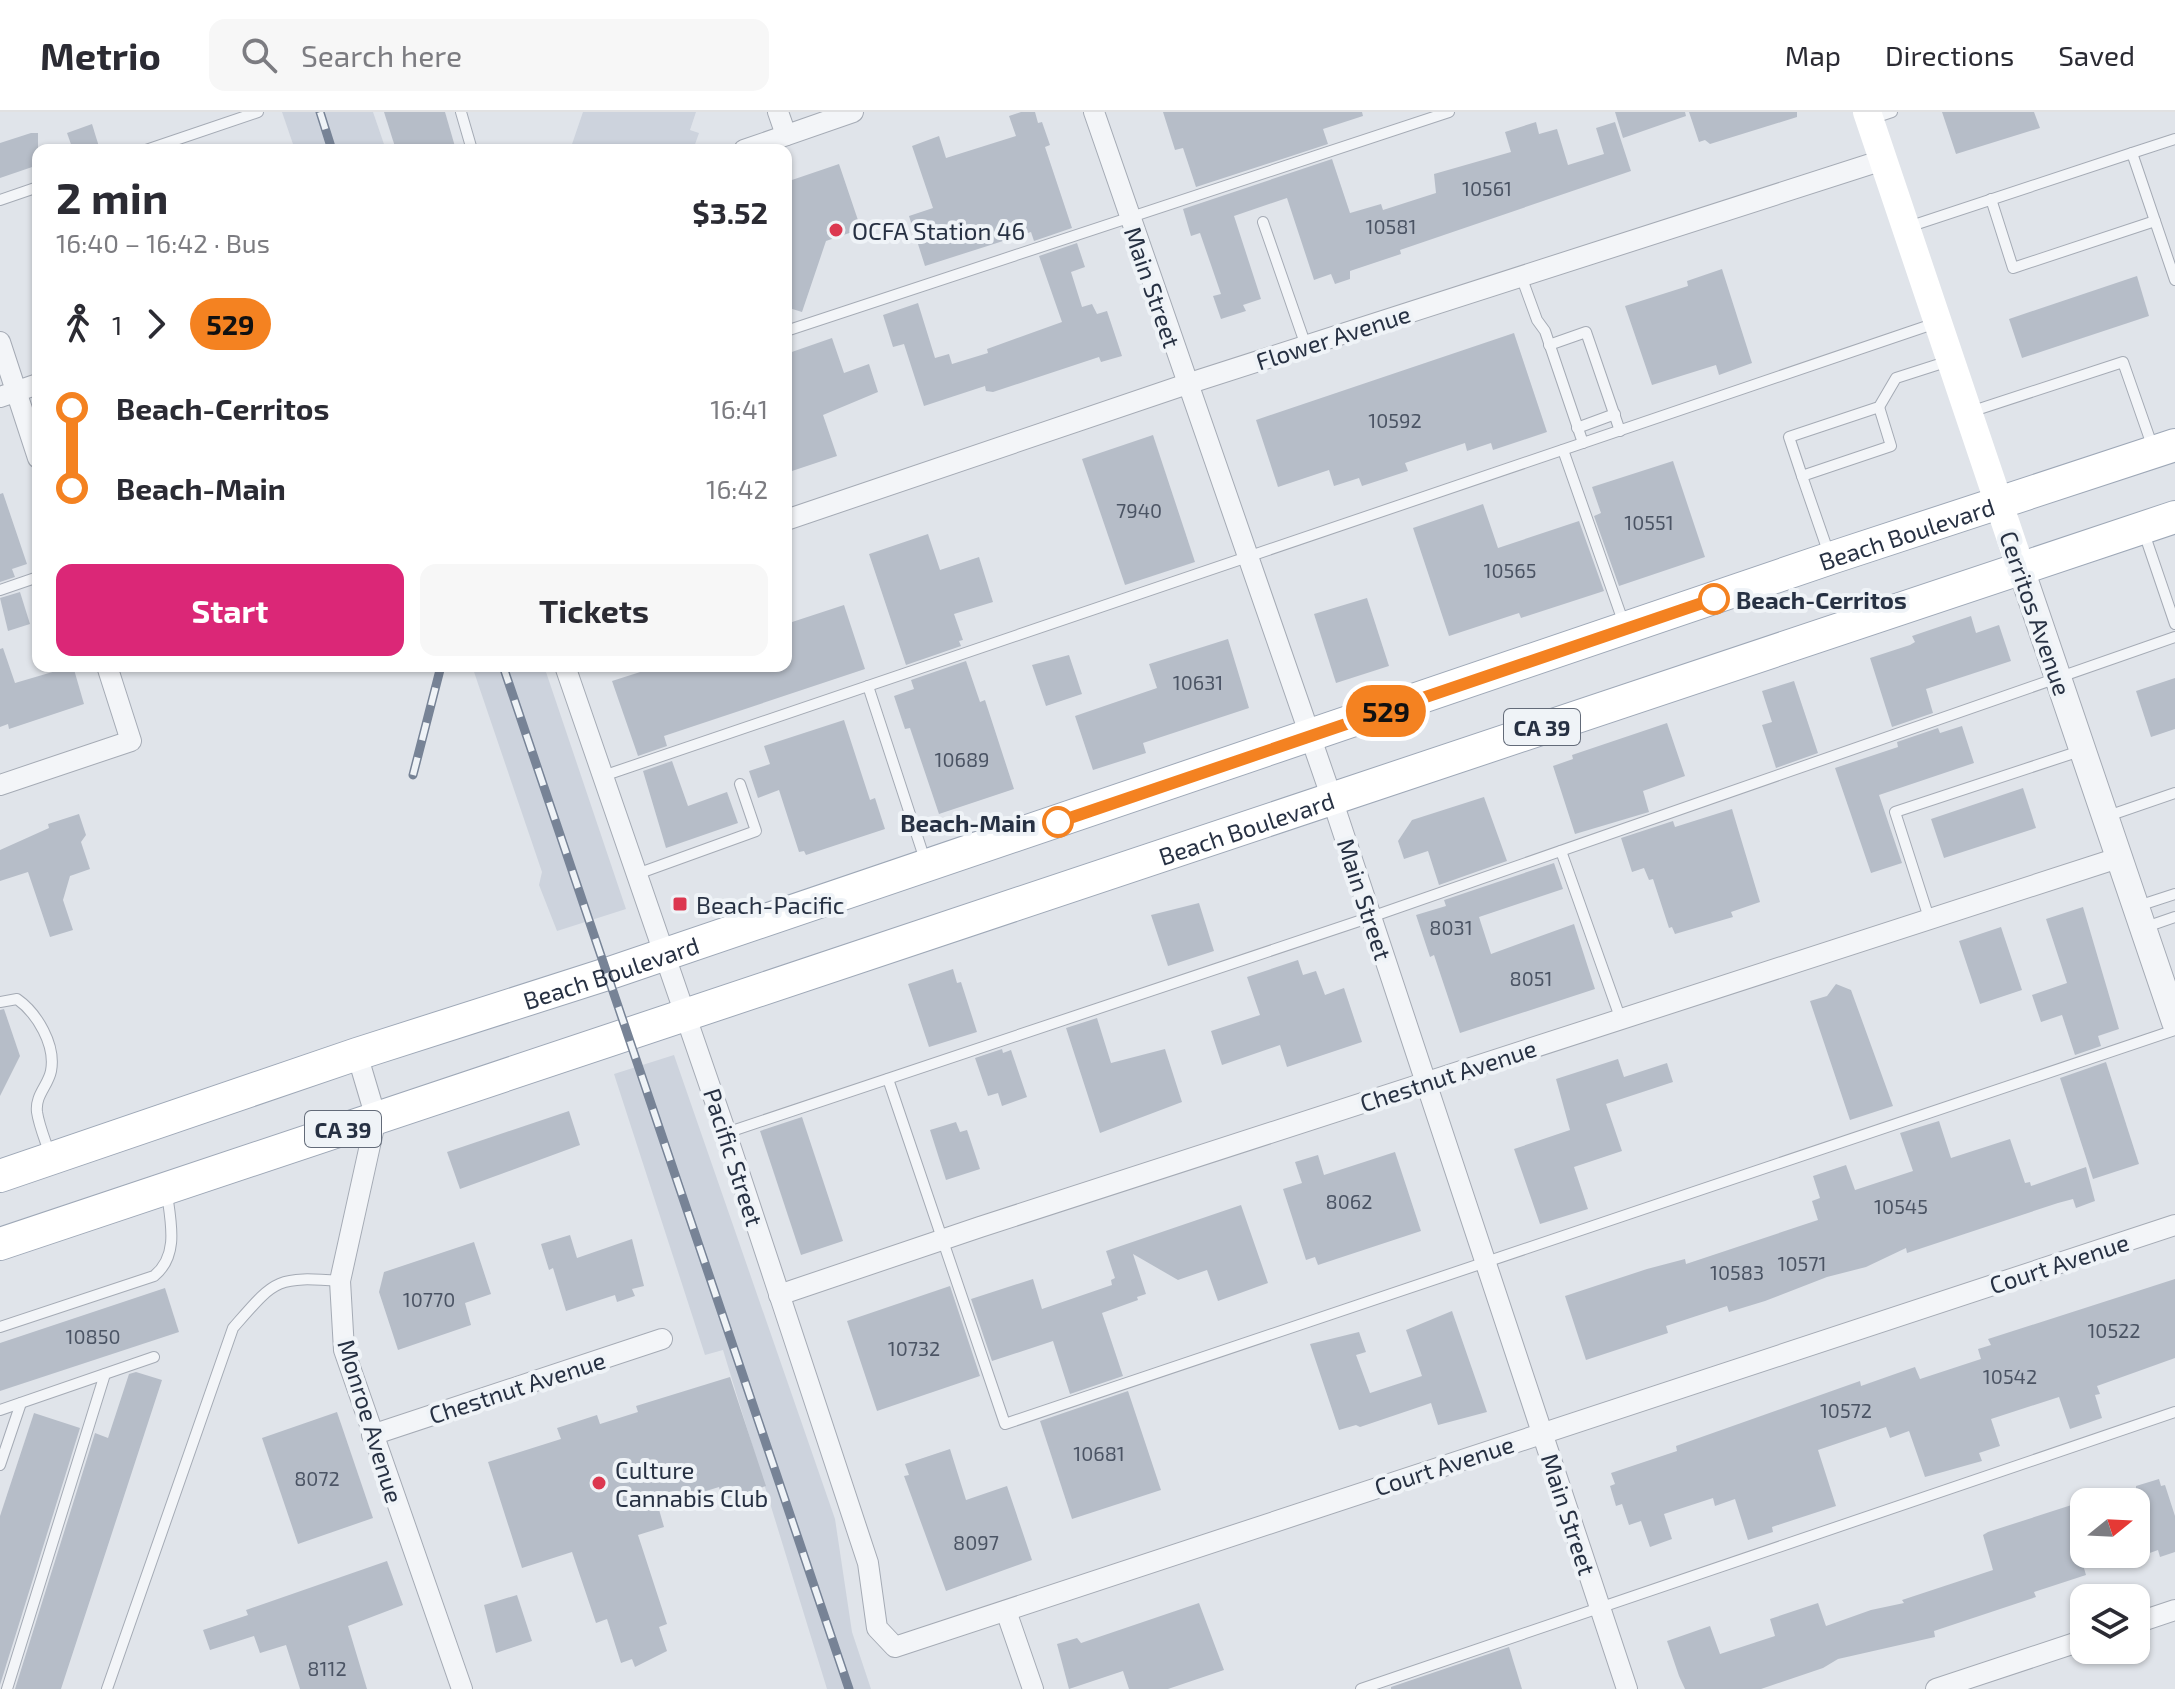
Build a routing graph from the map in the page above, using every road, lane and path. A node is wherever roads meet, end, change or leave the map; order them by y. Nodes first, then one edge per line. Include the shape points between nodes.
1 (258, 112) edge
2 (778, 112) edge
3 (853, 112) edge
4 (1094, 112) edge
5 (1449, 112) edge
6 (464, 114) edge
7 (1876, 115) edge
8 (786, 135) junction
9 (2175, 139) edge
10 (164, 144) edge
11 (471, 144) edge
12 (761, 144) edge
13 (2132, 153) junction
14 (1883, 160) junction
15 (32, 189) edge
16 (1991, 199) junction
17 (0, 200) edge
18 (1130, 218) junction
19 (2155, 221) junction
20 (1263, 222) dead end
21 (1906, 227) junction
22 (1521, 276) junction
23 (2175, 280) edge
24 (1938, 322) junction
25 (792, 329) edge
26 (0, 342) edge
27 (1549, 345) junction
28 (1306, 346) junction
29 (1951, 360) junction
30 (1187, 384) junction
31 (32, 386) edge
32 (8, 394) edge
33 (1879, 407) junction
34 (1968, 413) junction
35 (1615, 414) junction
36 (1577, 428) junction
37 (1620, 431) junction
38 (1583, 443) junction
39 (32, 445) edge
40 (2165, 449) edge
41 (1563, 450) junction
42 (1802, 476) junction
43 (1999, 504) junction
44 (2175, 517) edge
45 (792, 518) edge
46 (2142, 528) junction
47 (1248, 557) junction
48 (1831, 558) junction
49 (2021, 569) junction
50 (32, 579) edge
51 (0, 590) edge
52 (2175, 624) edge
53 (1626, 629) junction
54 (2175, 637) edge
55 (109, 672) edge
56 (567, 672) edge
57 (2057, 679) junction
58 (868, 686) junction
59 (1310, 737) junction
60 (2082, 751) junction
61 (603, 776) junction
62 (740, 784) dead end
63 (0, 785) edge
64 (2175, 793) edge
65 (1331, 796) junction
66 (2105, 817) junction
67 (1561, 851) junction
68 (2118, 858) junction
69 (926, 866) junction
70 (637, 874) junction
71 (2175, 894) edge
72 (1371, 917) junction
73 (2139, 917) junction
74 (2175, 917) edge
75 (1929, 918) junction
76 (665, 954) junction
77 (0, 1002) edge
78 (685, 1013) junction
79 (1621, 1020) junction
80 (2175, 1022) edge
81 (2175, 1030) edge
82 (357, 1054) junction
83 (888, 1079) junction
84 (1425, 1083) junction
85 (376, 1118) junction
86 (726, 1133) junction
87 (51, 1159) junction
88 (0, 1176) edge
89 (166, 1188) junction
90 (2175, 1225) edge
91 (943, 1240) junction
92 (0, 1244) edge
93 (1484, 1260) junction
94 (340, 1281) junction
95 (779, 1295) junction
96 (0, 1327) edge
97 (662, 1339) dead end
98 (154, 1357) dead end
99 (105, 1374) junction
100 (21, 1403) junction
101 (0, 1410) edge
102 (2175, 1412) edge
103 (1542, 1433) junction
104 (372, 1435) junction
105 (0, 1465) edge
106 (1600, 1609) junction
107 (2175, 1610) edge
108 (1006, 1611) junction
109 (2150, 1618) edge
110 (2070, 1645) edge
111 (895, 1647) joint
112 (7, 1689) edge
113 (107, 1689) edge
114 (462, 1689) edge
115 (1033, 1689) edge
116 (1361, 1689) edge
117 (1627, 1689) edge
118 (1936, 1689) edge

1 - 10 lane
2 - 8 street
3 - 8 street
4 - 18 street, Main Street
5 - 18 lane
6 - 11 lane
7 - 14 main road, Cerritos Avenue
8 - 12 street
9 - 13 lane
13 - 16 lane
13 - 19 lane
14 - 21 main road, Cerritos Avenue
14 - 22 street, Flower Avenue
15 - 17 lane
16 - 19 lane via 2013,268
16 - 21 lane
18 - 25 lane
18 - 30 street, Main Street
19 - 23 lane
20 - 28 lane
21 - 24 main road, Cerritos Avenue
22 - 27 lane
22 - 28 street, Flower Avenue
24 - 29 main road, Cerritos Avenue
24 - 37 lane
26 - 32 street
27 - 35 lane via 1586,332
27 - 36 lane
28 - 30 street, Flower Avenue
29 - 33 lane via 1896,378
29 - 34 main road, Cerritos Avenue
30 - 45 street, Flower Avenue
30 - 47 street, Main Street
31 - 32 street
32 - 39 street
33 - 42 lane via 1891,446
33 - 42 lane via 1789,437
34 - 40 lane via 2123,362
34 - 43 main road, Cerritos Avenue
35 - 36 lane
35 - 37 lane
36 - 38 lane
37 - 38 lane
38 - 41 lane
40 - 43 main road, Beach Boulevard / CA 39
41 - 47 lane
41 - 53 lane
42 - 48 lane
43 - 48 main road, Beach Boulevard / CA 39
43 - 49 main road, Cerritos Avenue
44 - 46 main road, Beach Boulevard / CA 39
46 - 49 main road, Beach Boulevard / CA 39
46 - 52 lane
47 - 58 lane
47 - 59 street, Main Street
48 - 53 main road, Beach Boulevard / CA 39
49 - 57 street, Cerritos Avenue
49 - 65 main road, Beach Boulevard / CA 39
50 - 51 lane
53 - 59 main road, Beach Boulevard / CA 39
54 - 57 lane
55 - 63 street via 131,741
56 - 61 street, Pacific Street
57 - 60 street, Cerritos Avenue
57 - 67 lane
58 - 61 lane
58 - 69 lane
59 - 65 street, Main Street
59 - 69 main road, Beach Boulevard / CA 39
60 - 66 street, Cerritos Avenue
60 - 75 lane via 1895,812
61 - 70 street, Pacific Street
62 - 70 lane via 756,831
64 - 66 lane
65 - 72 street, Main Street
65 - 78 main road, Beach Boulevard / CA 39
66 - 68 street, Cerritos Avenue
67 - 72 lane
67 - 79 lane
68 - 73 street, Cerritos Avenue
68 - 75 street, Chestnut Avenue
69 - 76 main road, Beach Boulevard / CA 39
70 - 76 street, Pacific Street
71 - 73 lane
72 - 83 lane
72 - 84 street, Main Street
73 - 74 lane
73 - 80 street, Cerritos Avenue
75 - 79 street, Chestnut Avenue
76 - 78 street, Pacific Street
76 - 82 main road, Beach Boulevard / CA 39
77 - 87 lane via 17,999 37,1016 51,1071 38,1095 37,1112
78 - 85 main road, Beach Boulevard / CA 39
78 - 86 street, Pacific Street
79 - 84 street, Chestnut Avenue
81 - 93 lane
82 - 85 street, Monroe Avenue
82 - 87 main road, Beach Boulevard / CA 39
83 - 86 lane
83 - 91 lane
84 - 91 street, Chestnut Avenue
84 - 93 street, Main Street
85 - 89 main road, Beach Boulevard / CA 39
85 - 94 street, Monroe Avenue
86 - 95 street, Pacific Street
87 - 88 main road, Beach Boulevard / CA 39
89 - 92 main road, Beach Boulevard / CA 39
89 - 96 lane via 173,1234 166,1267 154,1276
90 - 103 street, Court Avenue
91 - 93 lane via 1005,1424
91 - 95 street, Chestnut Avenue
93 - 103 street, Main Street
94 - 104 street, Monroe Avenue via 344,1350
94 - 113 lane via 291,1277 263,1293 233,1328
95 - 111 street, Pacific Street via 868,1563 877,1628
97 - 104 street, Chestnut Avenue
98 - 99 lane
99 - 100 lane
99 - 112 lane
100 - 101 lane
100 - 105 lane
102 - 106 lane
103 - 106 street, Main Street
103 - 108 street, Court Avenue
104 - 114 street, Monroe Avenue
106 - 116 lane
106 - 117 street, Main Street
107 - 109 street
108 - 111 street, Court Avenue
108 - 115 street
110 - 118 street

